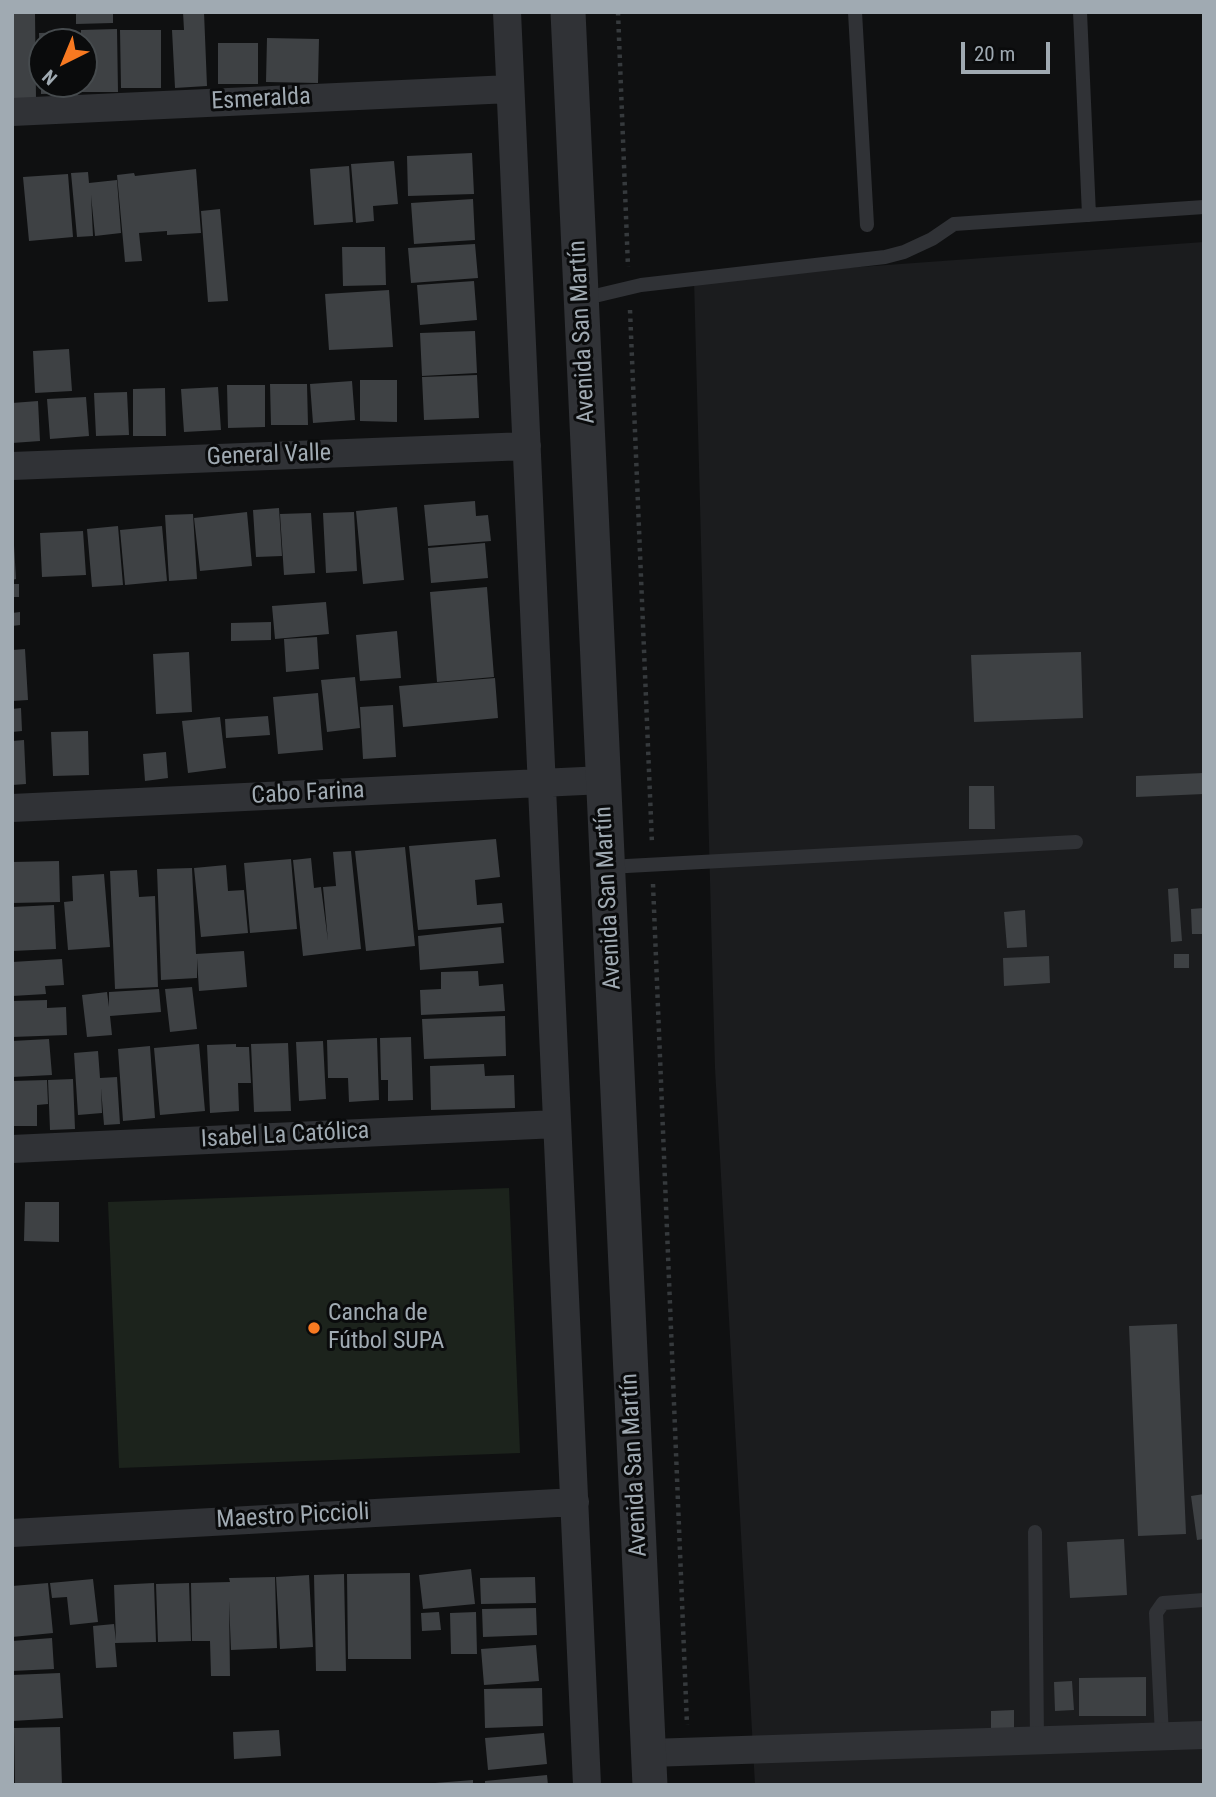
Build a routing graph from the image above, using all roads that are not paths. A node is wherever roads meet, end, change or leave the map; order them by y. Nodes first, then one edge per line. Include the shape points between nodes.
1 (507, 12) edge
2 (568, 12) edge
3 (855, 12) edge
4 (1080, 12) edge
5 (510, 89) junction
6 (12, 112) edge
7 (1204, 207) edge
8 (1089, 215) junction
9 (867, 225) dead end
10 (582, 299) junction
11 (527, 446) junction
12 (12, 466) edge
13 (604, 780) junction
14 (542, 783) junction
15 (12, 808) edge
16 (1076, 842) dead end
17 (608, 867) junction
18 (557, 1124) junction
19 (12, 1149) edge
20 (575, 1502) junction
21 (1035, 1532) dead end
22 (12, 1533) edge
23 (1204, 1600) edge
24 (1204, 1735) edge
25 (1162, 1736) junction
26 (1037, 1740) junction
27 (649, 1769) edge
28 (587, 1785) edge

1 - 5 street
2 - 10 street, Avenida San Martín
3 - 9 lane
4 - 8 lane
5 - 6 street, Esmeralda
5 - 11 street
7 - 8 lane
8 - 10 lane via 954,224 932,239 886,257 641,285
10 - 13 street, Avenida San Martín
11 - 12 street, General Valle
11 - 14 street
13 - 14 street, Cabo Farina
13 - 17 street, Avenida San Martín
14 - 15 street, Cabo Farina
14 - 18 street
16 - 17 lane
17 - 27 street, Avenida San Martín
18 - 19 street, Isabel La Católica
18 - 20 street
20 - 22 street, Maestro Piccioli
20 - 28 street
21 - 26 lane
23 - 25 lane via 1163,1603 1156,1614
24 - 25 street
25 - 26 street
26 - 27 street

